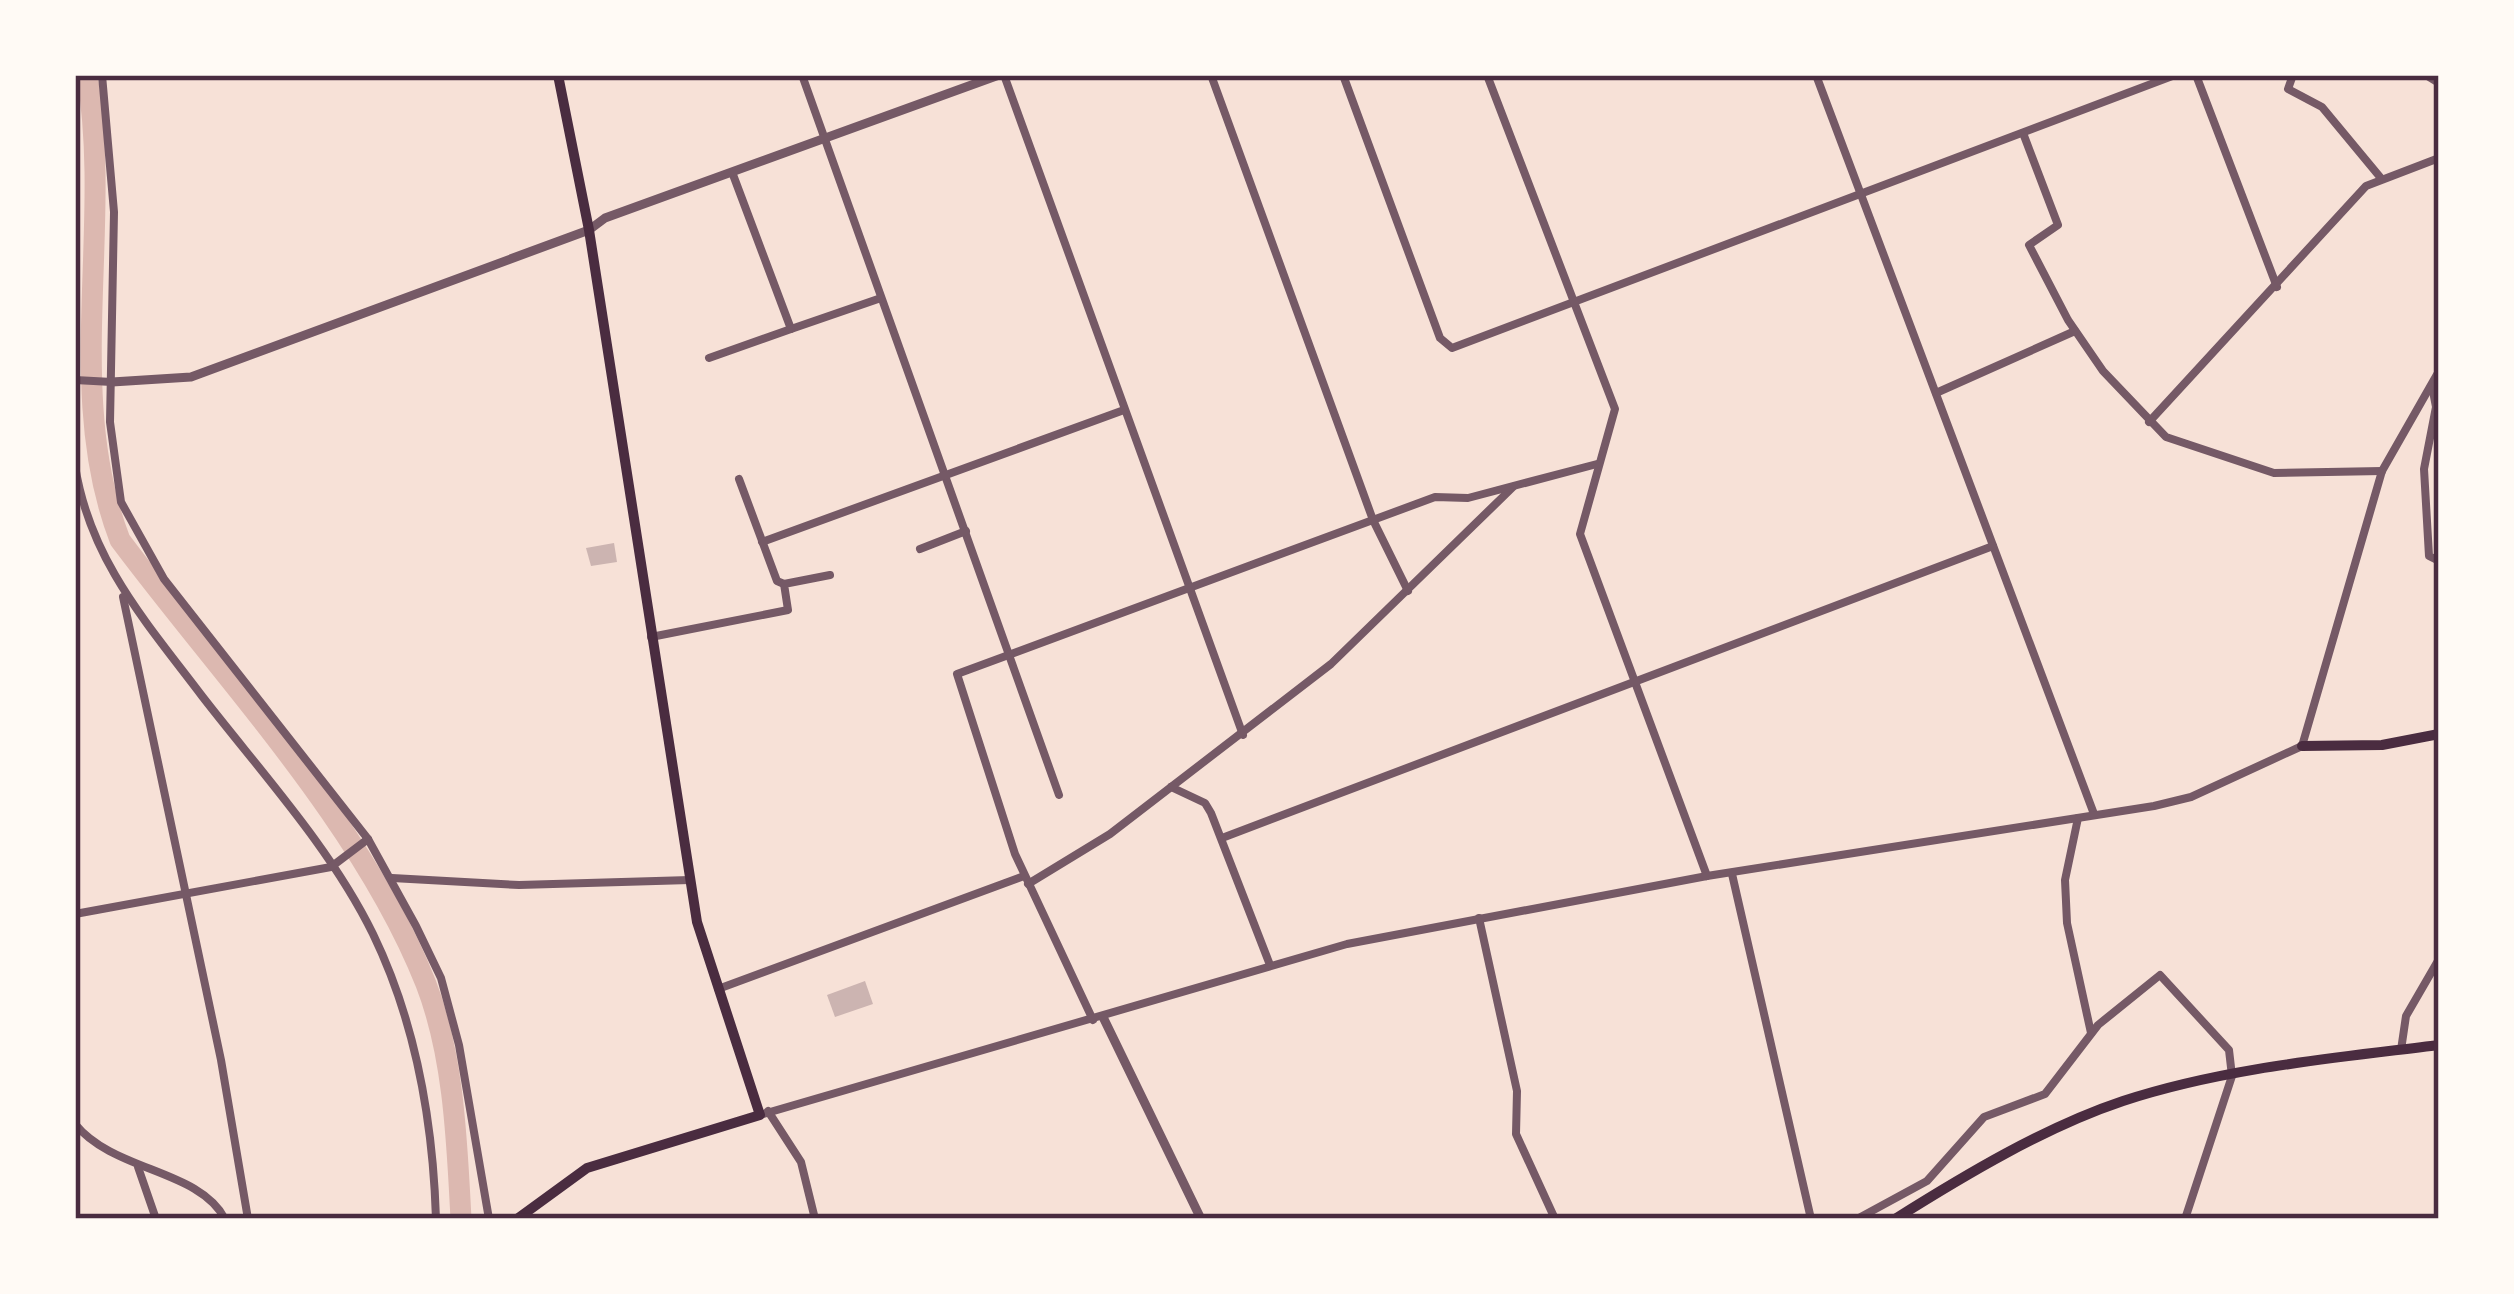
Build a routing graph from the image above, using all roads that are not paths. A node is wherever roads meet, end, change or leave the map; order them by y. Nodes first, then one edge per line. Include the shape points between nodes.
1 (102, 75) edge
2 (558, 75) edge
3 (802, 75) edge
4 (1002, 75) edge
5 (1211, 75) edge
6 (1343, 75) edge
7 (1486, 75) edge
8 (1816, 75) edge
9 (2175, 75) edge
10 (2196, 75) edge
11 (2293, 75) edge
12 (2426, 75) edge
13 (2439, 83) edge
14 (2023, 133) junction
15 (825, 138) junction
16 (2439, 158) edge
17 (732, 172) junction
18 (75, 178) edge
19 (2380, 178) junction
20 (1861, 194) junction
21 (589, 230) junction
22 (2277, 287) junction
23 (881, 298) junction
24 (75, 301) edge
25 (1575, 301) junction
26 (790, 329) junction
27 (2075, 332) junction
28 (709, 358) dead end
29 (2439, 371) edge
30 (76, 380) edge
31 (109, 382) junction
32 (2432, 385) junction
33 (1936, 393) junction
34 (1124, 410) junction
35 (2149, 422) junction
36 (1597, 464) junction
37 (75, 466) edge
38 (2382, 471) junction
39 (946, 474) junction
40 (739, 479) dead end
41 (1514, 486) junction
42 (1373, 520) junction
43 (966, 532) junction
44 (762, 542) junction
45 (1993, 546) junction
46 (920, 549) dead end
47 (2439, 561) edge
48 (830, 575) dead end
49 (784, 584) junction
50 (1186, 590) junction
51 (1408, 591) junction
52 (123, 595) junction
53 (651, 637) junction
54 (1010, 653) junction
55 (1634, 682) junction
56 (2439, 734) edge
57 (1243, 735) junction
58 (2302, 746) junction
59 (1171, 787) junction
60 (1059, 795) dead end
61 (2094, 814) junction
62 (2078, 818) junction
63 (1222, 838) junction
64 (365, 841) junction
65 (331, 867) junction
66 (1732, 874) junction
67 (1707, 876) junction
68 (391, 878) junction
69 (690, 880) junction
70 (1026, 880) junction
71 (187, 892) junction
72 (75, 914) edge
73 (1479, 918) junction
74 (2439, 959) edge
75 (1270, 964) junction
76 (717, 990) junction
77 (1098, 1019) junction
78 (2091, 1034) junction
79 (2439, 1046) edge
80 (2402, 1050) junction
81 (2232, 1076) junction
82 (764, 1113) junction
83 (75, 1124) edge
84 (138, 1167) junction
85 (156, 1219) edge
86 (225, 1219) edge
87 (248, 1219) edge
88 (436, 1219) edge
89 (489, 1219) edge
90 (517, 1219) edge
91 (815, 1219) edge
92 (1201, 1219) edge
93 (1555, 1219) edge
94 (1810, 1219) edge
95 (1857, 1219) edge
96 (1895, 1219) edge
97 (2185, 1219) edge

1 - 31 street via 114,212
2 - 21 main road
3 - 15 street
4 - 15 street
4 - 34 street
5 - 42 street
6 - 25 street via 1444,346
7 - 25 street
8 - 20 street
9 - 14 street
10 - 22 street
11 - 19 street via 2288,89 2322,107
12 - 13 street
14 - 20 street
14 - 27 street via 2058,225 2029,245
15 - 17 street
15 - 23 street
16 - 19 street
17 - 21 street
17 - 26 street
18 - 24 street
19 - 22 street
20 - 25 street
20 - 33 street
21 - 31 street via 191,377
21 - 53 main road
22 - 35 street
23 - 26 street
23 - 39 street
25 - 36 street via 1615,410
26 - 28 street
27 - 33 street
27 - 35 street
29 - 32 street
30 - 31 street
31 - 64 street via 114,471 136,536
32 - 38 street
32 - 47 street via 2436,407 2424,469 2429,556
33 - 45 street
34 - 39 street
34 - 50 street
35 - 38 street via 2166,437 2274,473
36 - 41 street
36 - 55 street via 1580,534
37 - 52 street via 82,507
38 - 58 street
39 - 43 street
39 - 44 street
40 - 44 street
41 - 42 street via 1435,497
41 - 51 street
42 - 50 street
42 - 51 street
43 - 46 street
43 - 54 street
44 - 49 street
45 - 55 street
45 - 61 street
48 - 49 street
49 - 53 street via 788,610
50 - 54 street
50 - 57 street
51 - 57 street
52 - 65 street
52 - 71 street
53 - 69 main road
54 - 60 street
54 - 70 street via 957,674
55 - 63 street
55 - 67 street
56 - 58 main road
57 - 59 street
58 - 61 street via 2191,797
59 - 63 street via 1205,803
59 - 70 street via 1111,834
61 - 62 street
62 - 66 street
62 - 78 street via 2067,923
63 - 75 street
64 - 65 street
64 - 68 street
65 - 71 street
65 - 88 street via 371,930 408,1029 428,1113
66 - 67 street
66 - 94 street
67 - 73 street
68 - 69 street via 519,885
68 - 89 street via 441,978
69 - 76 main road
70 - 76 street
70 - 77 street
71 - 72 street
71 - 87 street
73 - 75 street
73 - 93 street via 1517,1091 1516,1134
74 - 80 street via 2406,1016
75 - 77 street
76 - 82 main road
77 - 82 street
77 - 92 street
78 - 81 street via 2160,975 2229,1050
78 - 95 street via 2045,1094 1984,1117 1927,1181
79 - 80 main road
80 - 81 main road
81 - 96 main road via 2122,1102
81 - 97 street
82 - 90 main road via 587,1168
82 - 91 street via 801,1162
83 - 84 street
84 - 85 street
84 - 86 street via 206,1194

